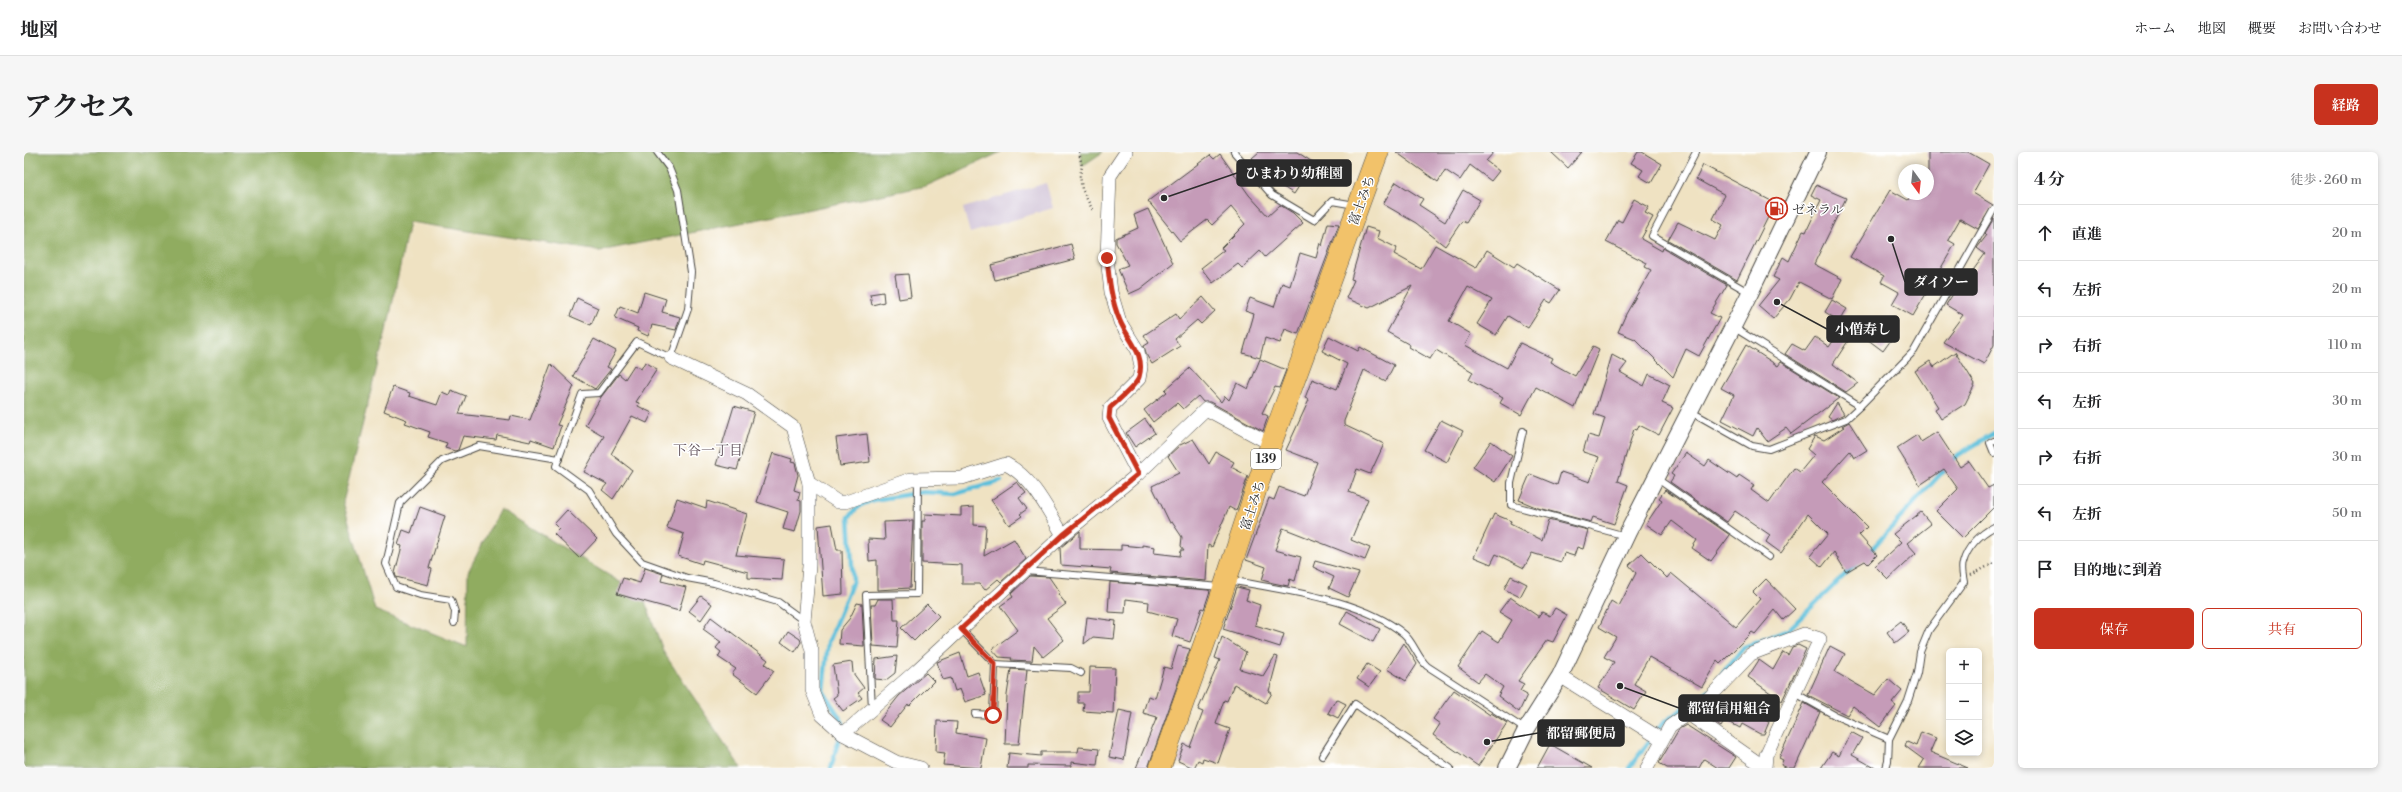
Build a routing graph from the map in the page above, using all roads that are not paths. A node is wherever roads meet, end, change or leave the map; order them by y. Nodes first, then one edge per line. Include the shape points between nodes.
1 (657, 152) edge
2 (1126, 152) edge
3 (1234, 152) edge
4 (1378, 152) edge
5 (1696, 152) edge
6 (1818, 152) edge
7 (1359, 206) junction
8 (1994, 209) edge
9 (1750, 293) junction
10 (1733, 327) junction
11 (671, 358) junction
12 (1860, 406) junction
13 (1690, 411) junction
14 (1523, 431) dead end
15 (1994, 441) edge
16 (1271, 444) junction
17 (1994, 453) edge
18 (559, 459) junction
19 (1138, 474) junction
20 (1656, 478) junction
21 (918, 479) junction
22 (809, 483) junction
23 (1994, 527) edge
24 (1063, 535) junction
25 (1626, 536) junction
26 (1769, 557) dead end
27 (1024, 571) junction
28 (1226, 583) junction
29 (804, 621) junction
30 (454, 623) dead end
31 (961, 629) junction
32 (995, 664) junction
33 (1081, 673) dead end
34 (1560, 676) junction
35 (1795, 693) junction
36 (872, 708) junction
37 (1687, 713) junction
38 (975, 714) dead end
39 (1526, 730) junction
40 (842, 734) junction
41 (1661, 739) junction
42 (1889, 739) junction
43 (1322, 756) dead end
44 (921, 768) edge
45 (1160, 768) edge
46 (1450, 768) edge
47 (1507, 768) edge
48 (1647, 768) edge
49 (1765, 768) edge
50 (1886, 768) edge

1 - 11 lane via 669,168 678,190 691,272 688,309
2 - 19 street via 1110,176 1107,258 1110,292 1120,322 1138,351 1141,367 1139,379 1110,408 1109,418
3 - 7 lane via 1272,195 1314,220 1332,201
4 - 7 highway, 富士みち / 139
5 - 9 lane via 1652,236
6 - 9 street
7 - 16 highway, 富士みち / 139
8 - 12 lane via 1914,351
9 - 10 street
10 - 12 lane
10 - 13 street
11 - 18 lane via 637,342 599,393 582,394
11 - 22 street via 747,394 793,427
12 - 13 lane via 1840,422 1769,449 1752,446
13 - 20 street
14 - 25 lane via 1511,483 1511,505
15 - 17 lane via 1990,443
16 - 19 street via 1206,409
16 - 28 highway, 富士みち / 139
18 - 29 lane via 556,466 589,490 616,534 642,562 687,578 722,585 778,602
18 - 30 lane via 479,446 442,461 400,503 386,564 396,587 420,595 451,600 455,612
19 - 24 street
20 - 25 street
20 - 26 lane
21 - 22 street via 911,479 846,502 838,502
21 - 24 street via 962,478 1006,464 1018,470 1033,487
21 - 36 lane via 917,594 866,596
22 - 29 street via 809,566
23 - 42 lane via 1972,545 1962,564 1964,582 1929,630 1920,652 1917,673 1908,701
24 - 27 street
25 - 34 street
27 - 28 lane
27 - 31 street
28 - 39 lane via 1334,601 1364,610 1404,634 1418,658 1427,666
28 - 45 highway, 富士みち / 139
29 - 40 street via 812,651 812,690 822,715
31 - 32 lane
31 - 36 street
32 - 33 lane via 1071,668
32 - 38 lane via 993,715
34 - 39 street
34 - 41 street
35 - 37 street via 1820,639 1804,634 1751,654 1705,702
35 - 42 lane via 1836,716
35 - 49 street via 1766,755
36 - 40 street
37 - 41 street via 1670,726
37 - 49 street
39 - 47 street
40 - 44 street via 896,762
41 - 48 street
42 - 50 lane
43 - 46 lane via 1355,704

